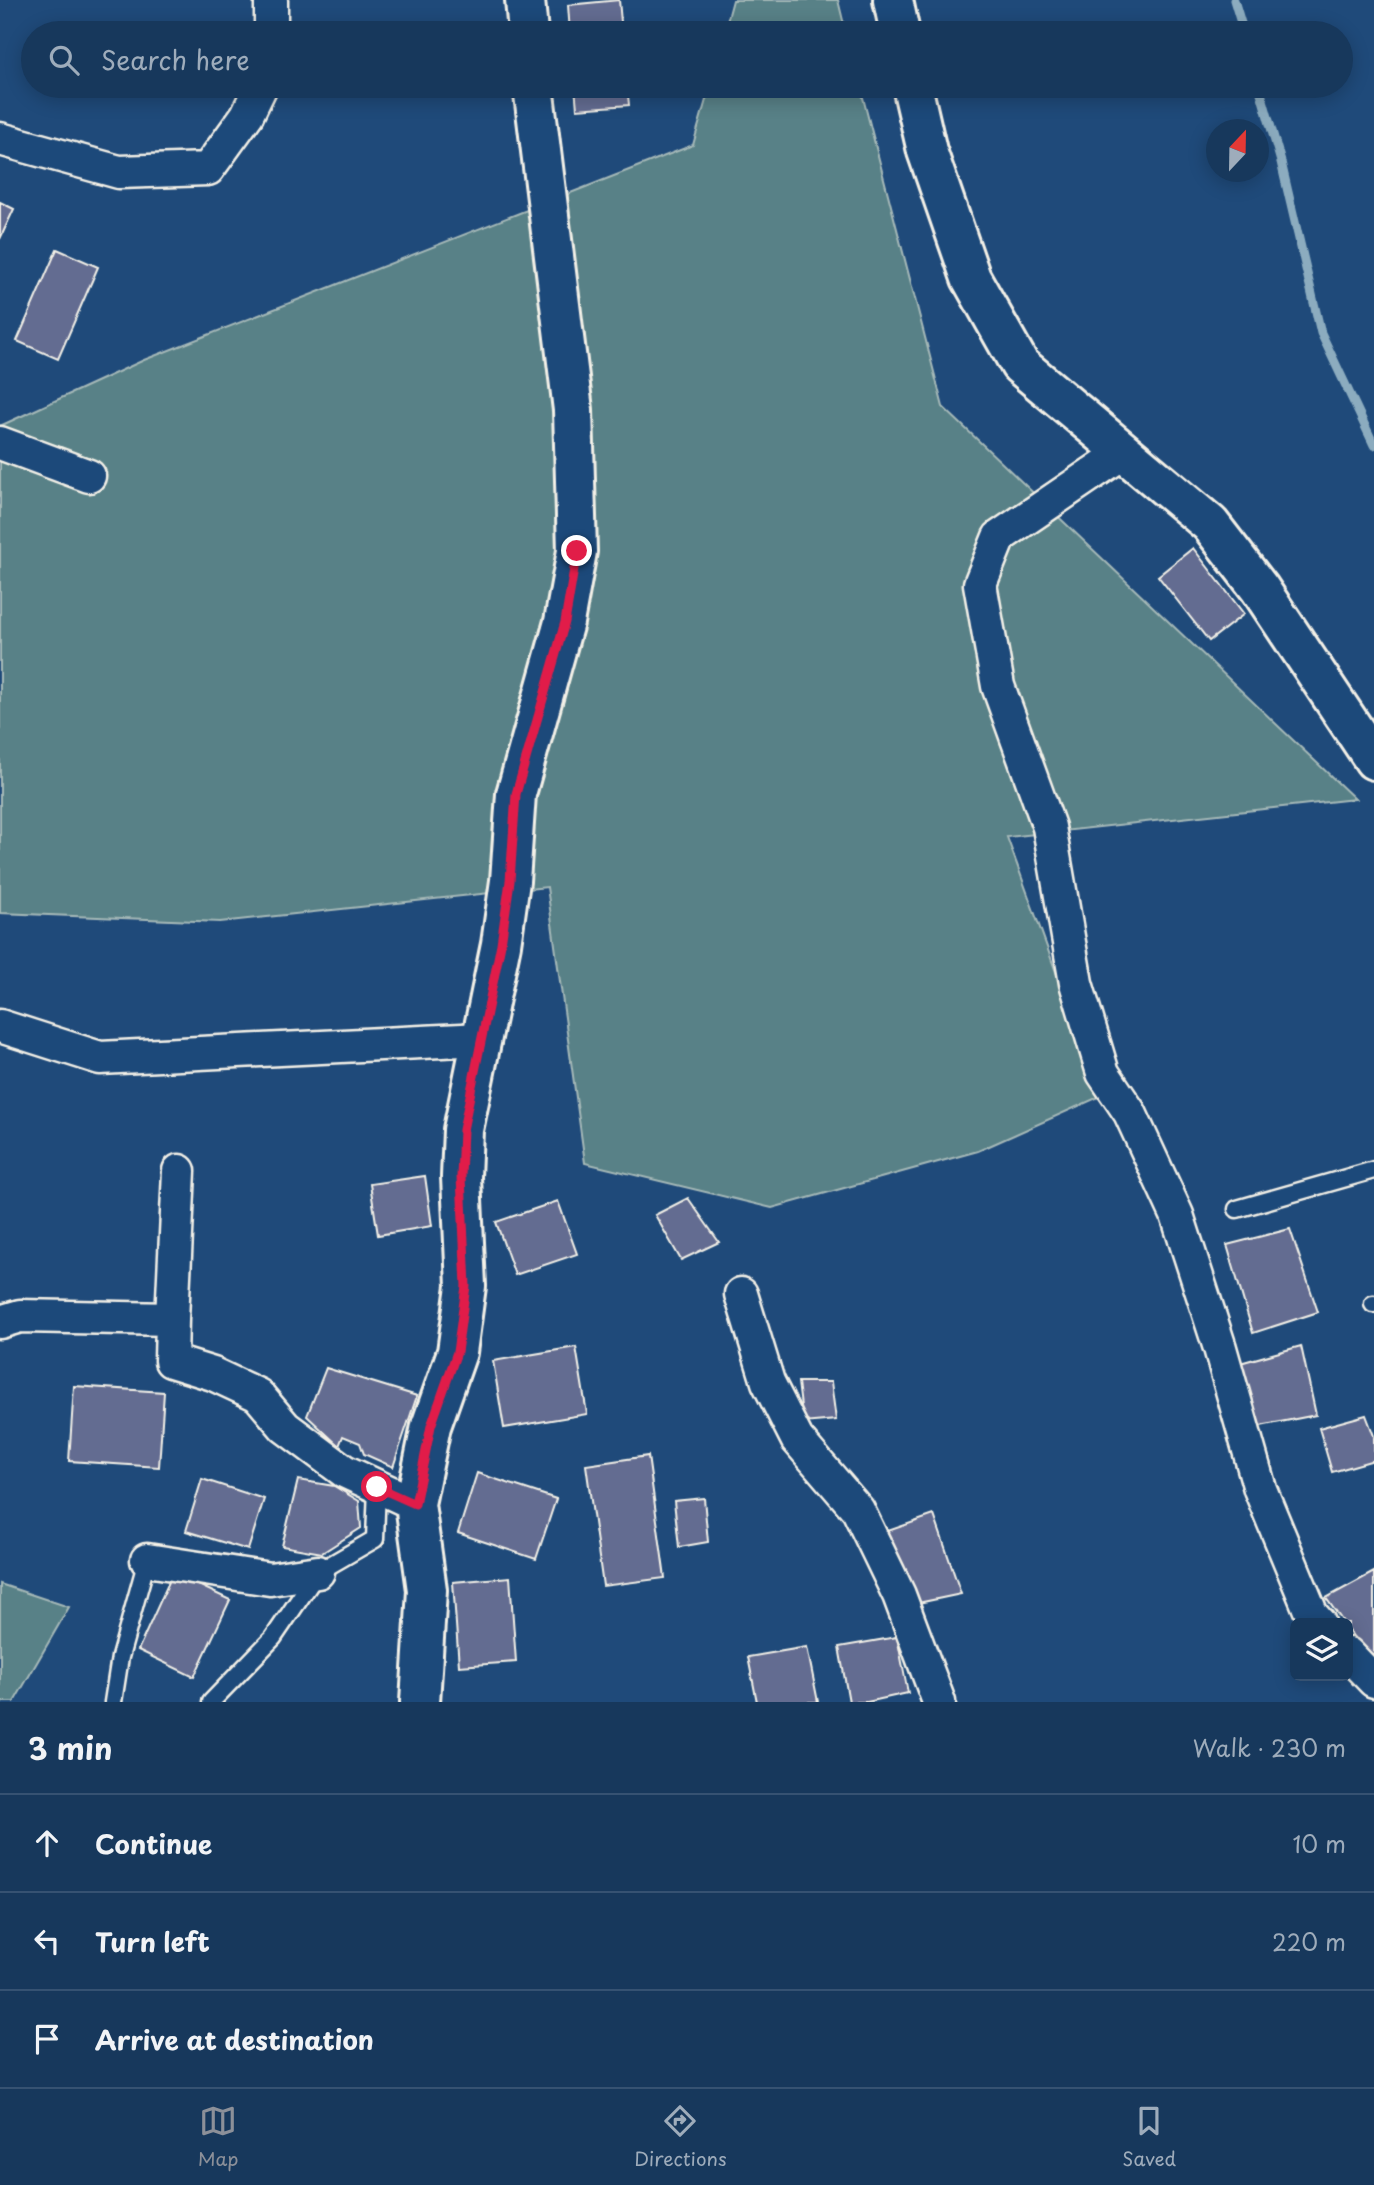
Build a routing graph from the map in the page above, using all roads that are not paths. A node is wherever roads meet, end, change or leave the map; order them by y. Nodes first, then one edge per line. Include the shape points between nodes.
1 (271, 0) edge
2 (525, 0) edge
3 (893, 0) edge
4 (271, 21) edge
5 (527, 21) edge
6 (897, 21) edge
7 (255, 98) edge
8 (534, 98) edge
9 (915, 98) edge
10 (0, 139) edge
11 (0, 443) edge
12 (1124, 452) junction
13 (89, 476) dead end
14 (1374, 760) edge
15 (0, 1027) edge
16 (482, 1039) junction
17 (1374, 1170) edge
18 (179, 1171) dead end
19 (1237, 1209) dead end
20 (741, 1294) dead end
21 (172, 1319) junction
22 (0, 1322) edge
23 (377, 1487) junction
24 (415, 1504) junction
25 (147, 1560) joint
26 (318, 1572) junction
27 (1315, 1618) edge
28 (1353, 1659) edge
29 (1374, 1681) edge
30 (113, 1702) edge
31 (211, 1702) edge
32 (420, 1702) edge
33 (939, 1702) edge

1 - 4 street
2 - 5 street
3 - 6 street
7 - 10 street via 208,169 119,172
8 - 16 street via 573,410 577,551 565,622 516,794 510,881
9 - 12 street via 927,151 971,278 1020,365
11 - 13 street
12 - 14 street via 1210,524 1260,589
12 - 27 street via 999,537 980,584 998,686 1049,827 1076,983 1103,1073 1130,1113 1177,1215 1260,1489
15 - 16 street via 100,1058
16 - 24 street via 463,1130 466,1286 457,1352 431,1426
17 - 19 lane
18 - 21 street
20 - 33 street via 768,1382 797,1439 858,1510 899,1595
21 - 22 street via 20,1316
21 - 23 street via 171,1361 258,1395 285,1427 344,1471
23 - 24 street
23 - 26 lane via 374,1539
24 - 32 street via 427,1590
25 - 26 street via 270,1580
25 - 30 lane via 120,1657
26 - 31 lane via 273,1638
28 - 29 street

